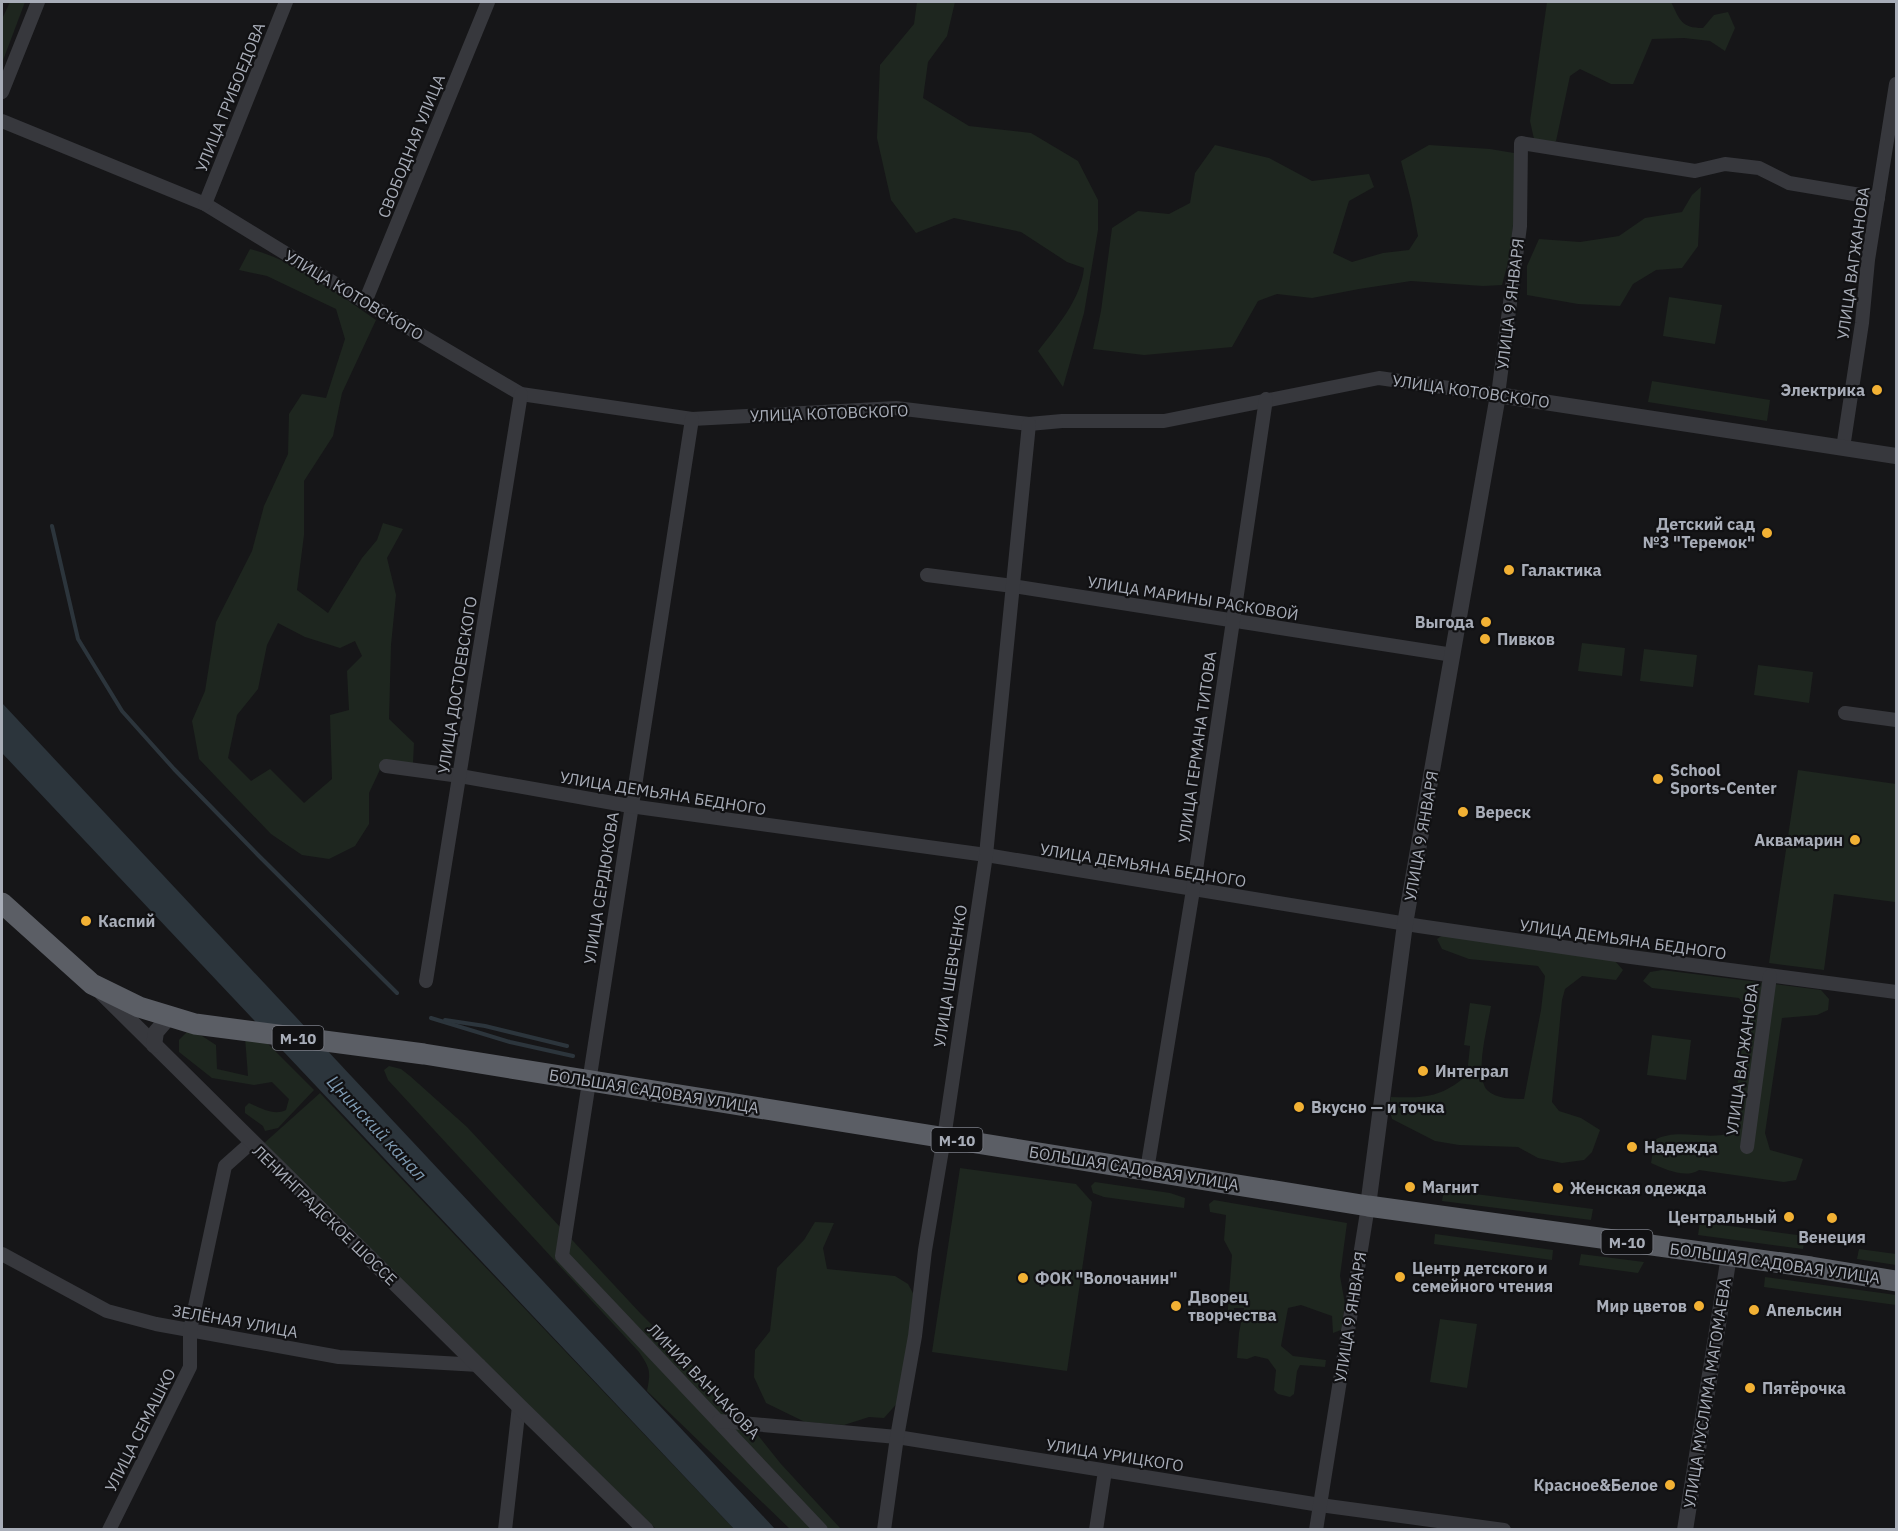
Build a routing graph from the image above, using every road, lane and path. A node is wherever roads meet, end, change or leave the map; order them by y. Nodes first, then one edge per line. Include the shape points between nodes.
1 (38, 2) edge
2 (286, 2) edge
3 (488, 2) edge
4 (1896, 84) edge
5 (2, 92) edge
6 (1894, 112) edge
7 (2, 121) edge
8 (1878, 198) junction
9 (205, 204) junction
10 (365, 302) junction
11 (521, 394) junction
12 (1498, 395) junction
13 (1266, 399) junction
14 (692, 419) junction
15 (1029, 424) junction
16 (1843, 448) junction
17 (1896, 456) edge
18 (927, 575) dead end
19 (1013, 586) junction
20 (1232, 621) junction
21 (1452, 655) junction
22 (1845, 713) dead end
23 (1896, 720) edge
24 (386, 766) dead end
25 (459, 776) junction
26 (630, 806) junction
27 (986, 855) junction
28 (1192, 890) junction
29 (2, 903) edge
30 (1405, 924) junction
31 (1770, 976) junction
32 (426, 981) dead end
33 (92, 984) junction
34 (1896, 992) edge
35 (168, 1018) junction
36 (154, 1045) junction
37 (590, 1080) junction
38 (944, 1138) junction
39 (252, 1142) junction
40 (1747, 1147) dead end
41 (1147, 1170) junction
42 (1368, 1206) junction
43 (2, 1254) edge
44 (562, 1256) joint
45 (1729, 1256) junction
46 (1896, 1281) edge
47 (190, 1330) junction
48 (478, 1365) junction
49 (519, 1406) junction
50 (719, 1420) junction
51 (897, 1437) junction
52 (1105, 1471) junction
53 (1320, 1505) junction
54 (109, 1530) edge
55 (505, 1530) edge
56 (646, 1530) edge
57 (821, 1530) edge
58 (884, 1530) edge
59 (1096, 1530) edge
60 (1316, 1530) edge
61 (1504, 1530) edge
62 (1685, 1530) edge

1 - 5 street
2 - 9 street, УЛИЦА ГРИБОЕДОВА
3 - 10 street, СВОБОДНАЯ УЛИЦА
4 - 6 street, УЛИЦА ВАГЖАНОВА
6 - 8 street, УЛИЦА ВАГЖАНОВА
7 - 9 street, УЛИЦА КОТОВСКОГО
8 - 12 street, УЛИЦА 9 ЯНВАРЯ via 1789,183 1759,168 1725,164 1695,171 1521,143 1520,226
8 - 16 street, УЛИЦА ВАГЖАНОВА
9 - 10 street, УЛИЦА КОТОВСКОГО
10 - 11 street, УЛИЦА КОТОВСКОГО
11 - 14 street, УЛИЦА КОТОВСКОГО
11 - 25 street, УЛИЦА ДОСТОЕВСКОГО
12 - 13 street, УЛИЦА КОТОВСКОГО via 1379,378
12 - 16 street, УЛИЦА КОТОВСКОГО
12 - 21 street, УЛИЦА 9 ЯНВАРЯ
13 - 15 street, УЛИЦА КОТОВСКОГО via 1164,421
13 - 20 street, УЛИЦА ГЕРМАНА ТИТОВА
14 - 15 street, УЛИЦА КОТОВСКОГО via 896,408
14 - 26 street, УЛИЦА СЕРДЮКОВА
15 - 19 street, УЛИЦА ШЕВЧЕНКО
16 - 17 street, УЛИЦА КОТОВСКОГО
18 - 19 street, УЛИЦА МАРИНЫ РАСКОВОЙ
19 - 20 street, УЛИЦА МАРИНЫ РАСКОВОЙ
19 - 27 street, УЛИЦА ШЕВЧЕНКО
20 - 21 street, УЛИЦА МАРИНЫ РАСКОВОЙ
20 - 28 street, УЛИЦА ГЕРМАНА ТИТОВА
21 - 30 street, УЛИЦА 9 ЯНВАРЯ
22 - 23 street
24 - 25 street, УЛИЦА ДЕМЬЯНА БЕДНОГО
25 - 26 street, УЛИЦА ДЕМЬЯНА БЕДНОГО
25 - 32 street, УЛИЦА ДОСТОЕВСКОГО
26 - 27 street, УЛИЦА ДЕМЬЯНА БЕДНОГО
26 - 37 street, УЛИЦА СЕРДЮКОВА
27 - 28 street, УЛИЦА ДЕМЬЯНА БЕДНОГО
27 - 38 street, УЛИЦА ШЕВЧЕНКО
28 - 30 street, УЛИЦА ДЕМЬЯНА БЕДНОГО
28 - 41 street, УЛИЦА ГЕРМАНА ТИТОВА
29 - 33 highway, ЛЕНИНГРАДСКОЕ ШОССЕ / М-10
30 - 31 street, УЛИЦА ДЕМЬЯНА БЕДНОГО
30 - 42 street, УЛИЦА 9 ЯНВАРЯ
31 - 34 street, УЛИЦА ДЕМЬЯНА БЕДНОГО
31 - 40 street, УЛИЦА ВАГЖАНОВА
33 - 35 highway, М-10
33 - 36 street, ЛЕНИНГРАДСКОЕ ШОССЕ
35 - 36 street via 156,1032
35 - 37 highway, БОЛЬШАЯ САДОВАЯ УЛИЦА / М-10
36 - 39 street, ЛЕНИНГРАДСКОЕ ШОССЕ
37 - 38 highway, БОЛЬШАЯ САДОВАЯ УЛИЦА / М-10
37 - 44 street, УЛИЦА СЕРДЮКОВА
38 - 41 highway, БОЛЬШАЯ САДОВАЯ УЛИЦА / М-10
38 - 51 street, УЛИЦА ШЕВЧЕНКО
39 - 47 street, УЛИЦА СЕМАШКО via 225,1166
39 - 48 street, ЛЕНИНГРАДСКОЕ ШОССЕ
41 - 42 highway, БОЛЬШАЯ САДОВАЯ УЛИЦА / М-10
42 - 45 highway, БОЛЬШАЯ САДОВАЯ УЛИЦА / М-10
42 - 53 street, УЛИЦА 9 ЯНВАРЯ
43 - 47 street, ЗЕЛЁНАЯ УЛИЦА via 107,1311
44 - 50 street, ЛИНИЯ ВАНЧАКОВА
45 - 46 highway, БОЛЬШАЯ САДОВАЯ УЛИЦА / М-10
45 - 62 street, УЛИЦА МУСЛИМА МАГОМАЕВА
47 - 48 street, ЗЕЛЁНАЯ УЛИЦА via 339,1357
47 - 54 street, УЛИЦА СЕМАШКО via 190,1366
48 - 49 street, ЛЕНИНГРАДСКОЕ ШОССЕ
49 - 55 street
49 - 56 street, ЛЕНИНГРАДСКОЕ ШОССЕ
50 - 51 street, УЛИЦА УРИЦКОГО
50 - 57 street, ЛИНИЯ ВАНЧАКОВА
51 - 52 street, УЛИЦА УРИЦКОГО
51 - 58 street, УЛИЦА ШЕВЧЕНКО
52 - 53 street, УЛИЦА УРИЦКОГО
52 - 59 street
53 - 60 street, УЛИЦА 9 ЯНВАРЯ
53 - 61 street, УЛИЦА УРИЦКОГО

